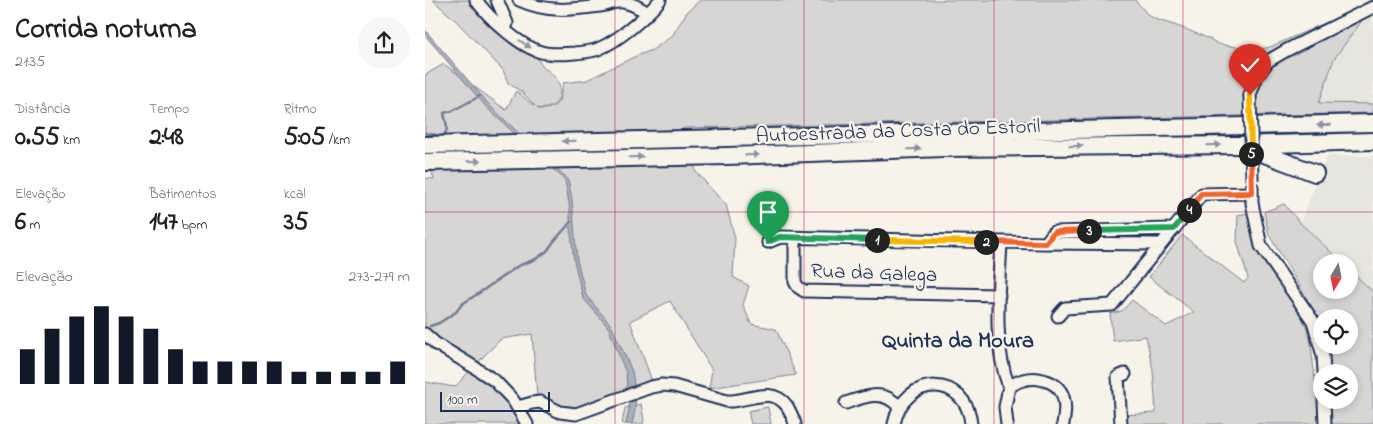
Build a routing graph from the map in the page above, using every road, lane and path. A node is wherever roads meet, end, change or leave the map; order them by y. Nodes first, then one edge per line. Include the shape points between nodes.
1 (476, 0) edge
2 (497, 0) edge
3 (519, 0) edge
4 (660, 0) edge
5 (617, 1) edge
6 (1373, 7) edge
7 (648, 13) junction
8 (505, 30) junction
9 (1373, 123) edge
10 (1373, 142) edge
11 (425, 144) edge
12 (1239, 144) junction
13 (425, 162) edge
14 (1315, 173) dead end
15 (1252, 193) junction
16 (1174, 229) junction
17 (795, 238) junction
18 (768, 242) dead end
19 (1001, 242) junction
20 (1046, 243) junction
21 (1161, 244) junction
22 (999, 295) junction
23 (1058, 316) dead end
24 (425, 336) edge
25 (1324, 364) edge
26 (1125, 374) dead end
27 (1009, 387) junction
28 (846, 403) dead end
29 (518, 407) junction
30 (899, 407) junction
31 (1325, 409) edge
32 (527, 424) edge
33 (795, 424) edge
34 (894, 424) edge
35 (971, 424) edge
36 (1007, 424) edge
37 (1063, 424) edge
38 (1121, 424) edge
39 (1325, 424) edge

1 - 8 street
2 - 8 street via 507,23
3 - 5 street via 559,10
4 - 7 street
5 - 7 street via 631,3
6 - 15 street, bridge via 1287,50 1268,62 1257,76 1250,95
8 -> 7 street via 541,52 589,52 604,46
9 -> 11 highway, Autoestrada da Costa do Estoril
10 - 12 highway, Autoestrada da Costa do Estoril
13 -> 12 highway, Autoestrada da Costa do Estoril
12 - 14 highway
15 - 16 street via 1201,194
15 - 25 street via 1261,246 1313,321
16 - 20 street via 1054,232
16 - 21 street
17 - 18 street via 780,237
17 - 19 street
17 - 22 street, Rua da Galega via 795,282 804,291
19 - 20 street
19 - 22 street
20 - 21 street
21 - 23 street via 1112,305 1065,308
22 - 27 street via 999,339
24 - 29 street via 495,381
26 - 38 street via 1118,377
27 - 36 street via 1005,407
27 - 37 street via 1023,380 1038,378 1048,381 1063,395
28 - 30 street via 876,396 886,397
29 - 32 street
29 - 33 street via 540,402 560,412 576,414 668,385 732,401 773,395 787,407
30 - 34 street
30 - 35 street via 919,389 941,387 951,390 963,400
31 - 39 street

